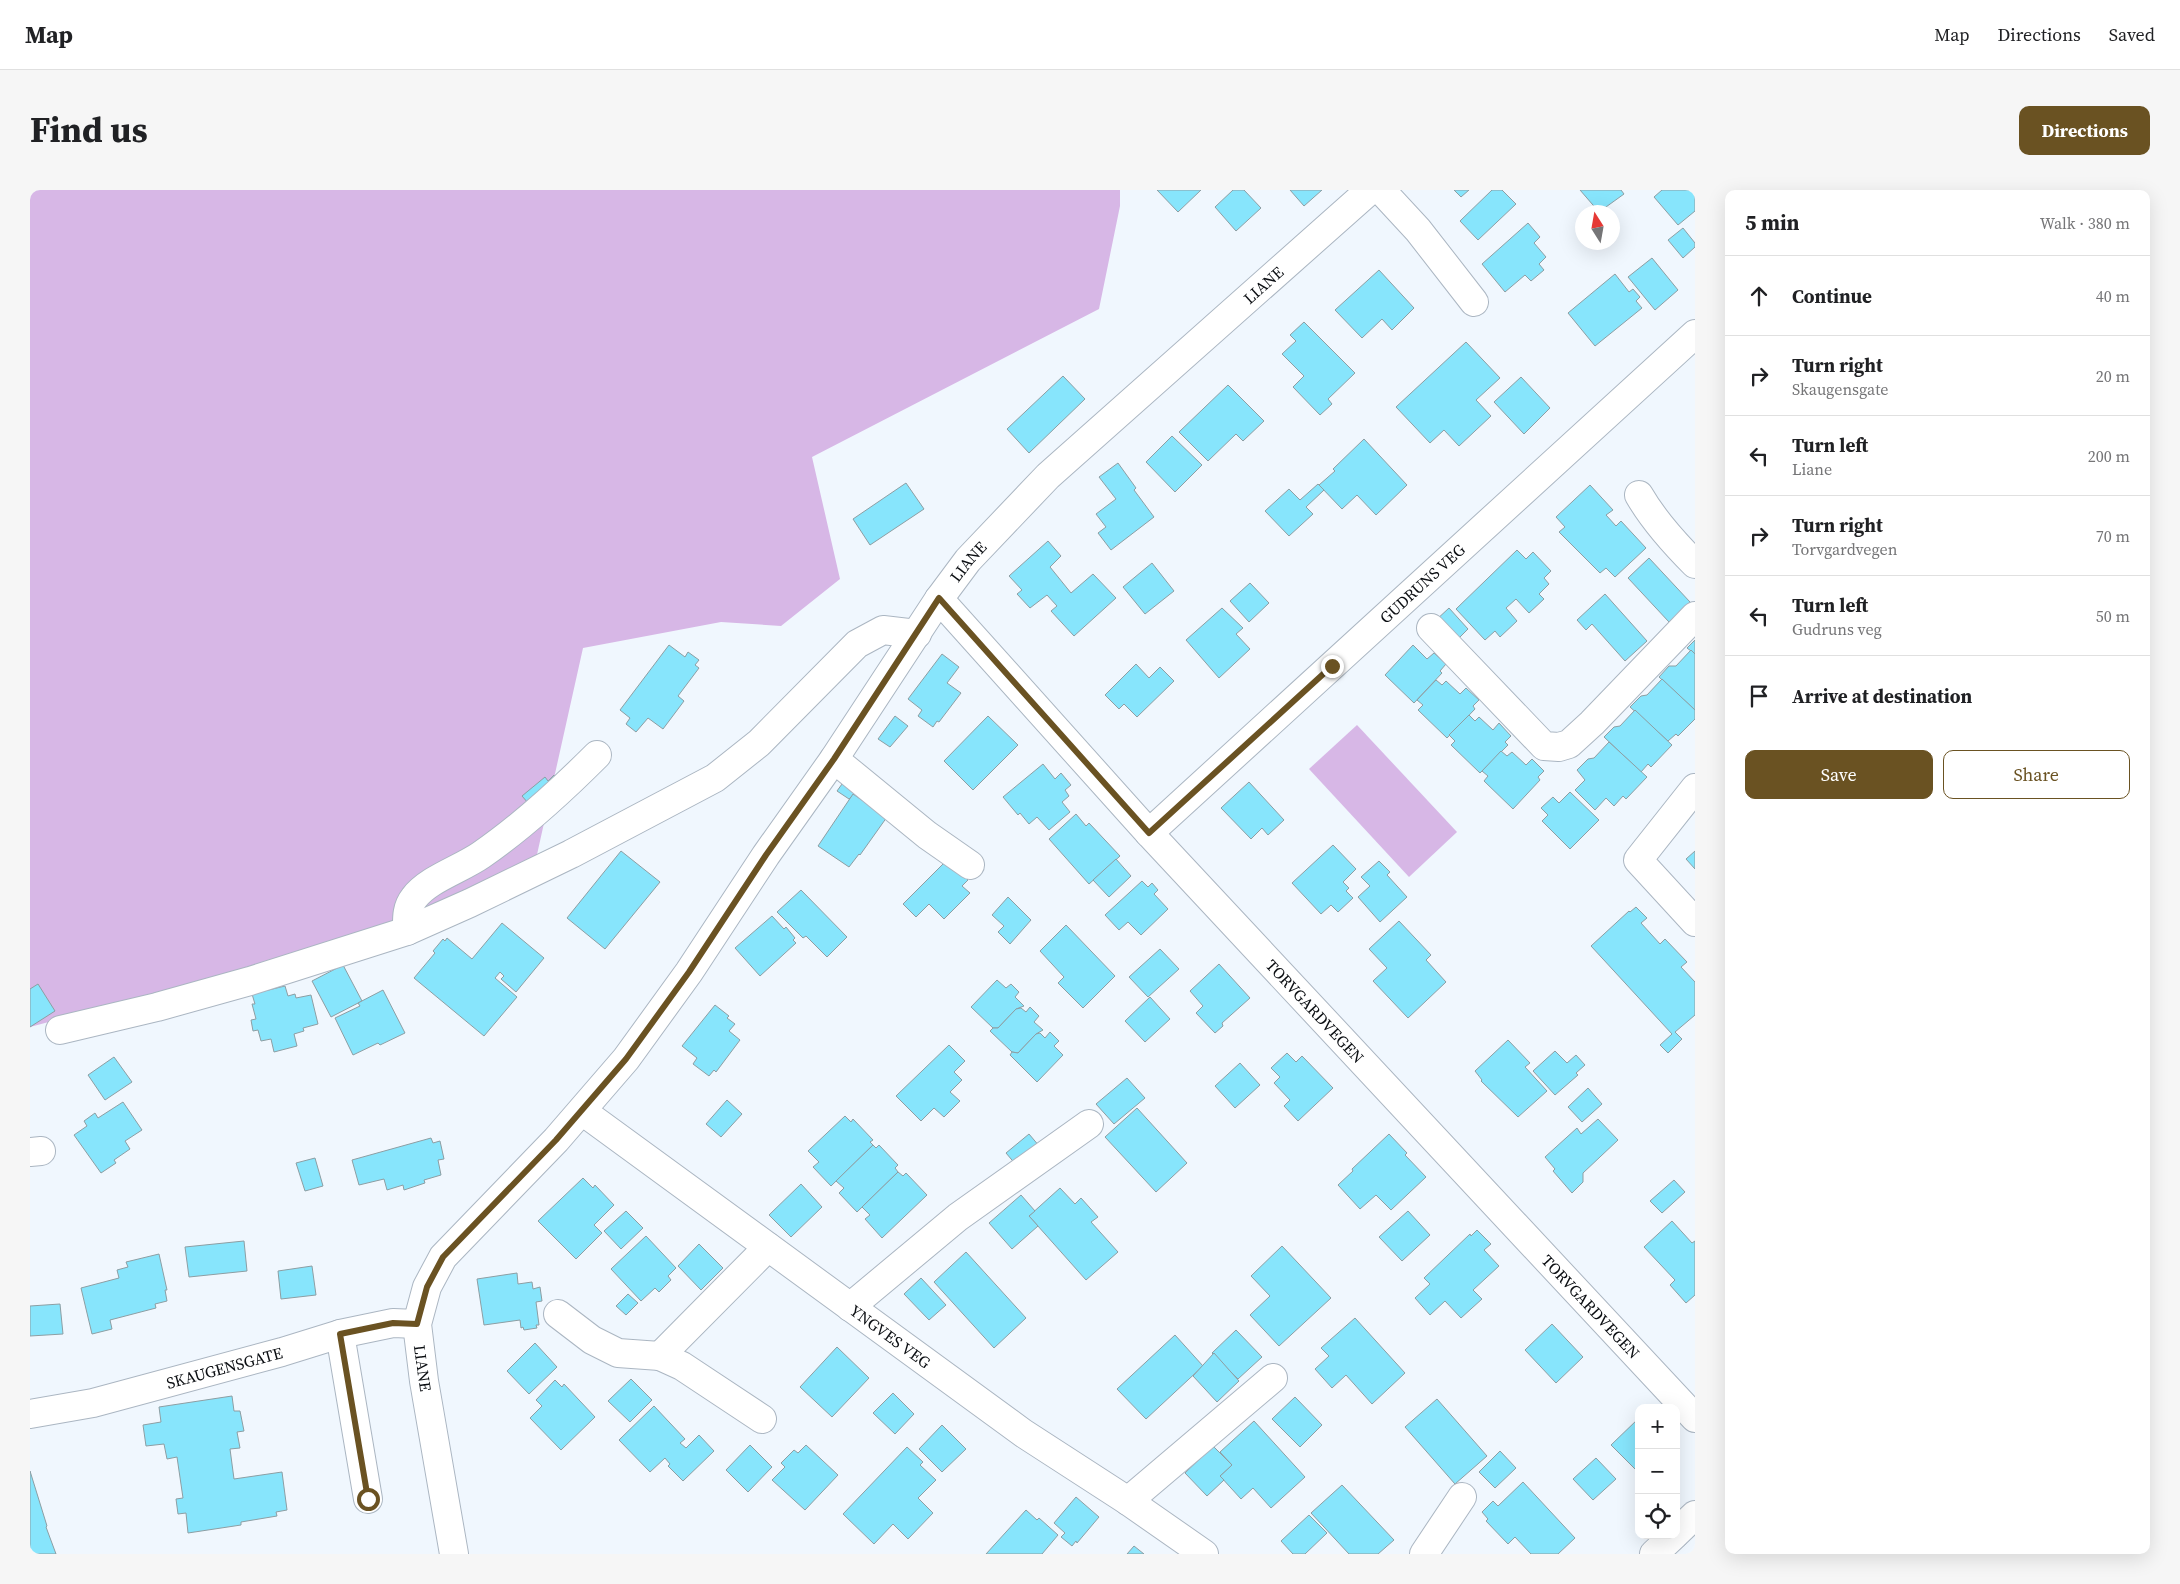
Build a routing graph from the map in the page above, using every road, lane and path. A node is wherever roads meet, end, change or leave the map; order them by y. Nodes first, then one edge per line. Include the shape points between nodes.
1 (1370, 190) edge
2 (1381, 190) edge
3 (1474, 302) dead end
4 (1695, 334) edge
5 (1639, 495) dead end
6 (1695, 564) edge
7 (939, 598) junction
8 (1695, 616) edge
9 (1431, 628) dead end
10 (917, 634) junction
11 (597, 755) dead end
12 (834, 759) junction
13 (1695, 788) edge
14 (1149, 833) junction
15 (970, 865) dead end
16 (1695, 922) edge
17 (407, 931) junction
18 (60, 1030) dead end
19 (582, 1111) junction
20 (1089, 1124) dead end
21 (768, 1247) junction
22 (850, 1307) junction
23 (558, 1314) dead end
24 (417, 1324) junction
25 (340, 1334) junction
26 (660, 1356) junction
27 (1273, 1378) dead end
28 (30, 1414) edge
29 (1695, 1418) edge
30 (762, 1419) dead end
31 (1462, 1497) dead end
32 (368, 1499) dead end
33 (1128, 1501) junction
34 (1695, 1515) edge
35 (1680, 1529) edge
36 (1670, 1539) edge
37 (454, 1554) edge
38 (1204, 1554) edge
39 (1424, 1554) edge
40 (1654, 1554) edge

1 - 7 street, LIANE via 1048,476 968,560
2 - 3 street via 1418,230
4 - 14 street, GUDRUNS VEG
5 - 6 street via 1675,544
7 - 10 street, LIANE
7 - 14 street, TORVGARDVEGEN
8 - 9 street via 1592,723 1569,744 1559,747 1544,746
10 - 12 street, LIANE
10 - 17 street via 883,630 857,644 758,743 715,778 571,854
11 - 17 street via 560,793 506,838 426,886 407,910
12 - 15 street via 927,835
12 - 19 street, LIANE via 689,972 626,1059
13 - 16 street via 1638,860
14 - 29 street, TORVGARDVEGEN
17 - 18 street via 250,981
19 - 21 street, YNGVES VEG
19 - 24 street, LIANE via 443,1257 427,1287
20 - 22 street via 958,1218
21 - 22 street, YNGVES VEG
21 - 26 street
22 - 33 street, YNGVES VEG via 1023,1433
23 - 26 street via 592,1340 618,1353
24 - 25 street, SKAUGENSGATE via 393,1323
24 - 37 street, LIANE
25 - 28 street, SKAUGENSGATE via 102,1401
25 - 32 street
26 - 30 street via 682,1366
27 - 33 street
31 - 39 street
33 - 38 street, YNGVES VEG
34 - 35 street
36 - 40 street

